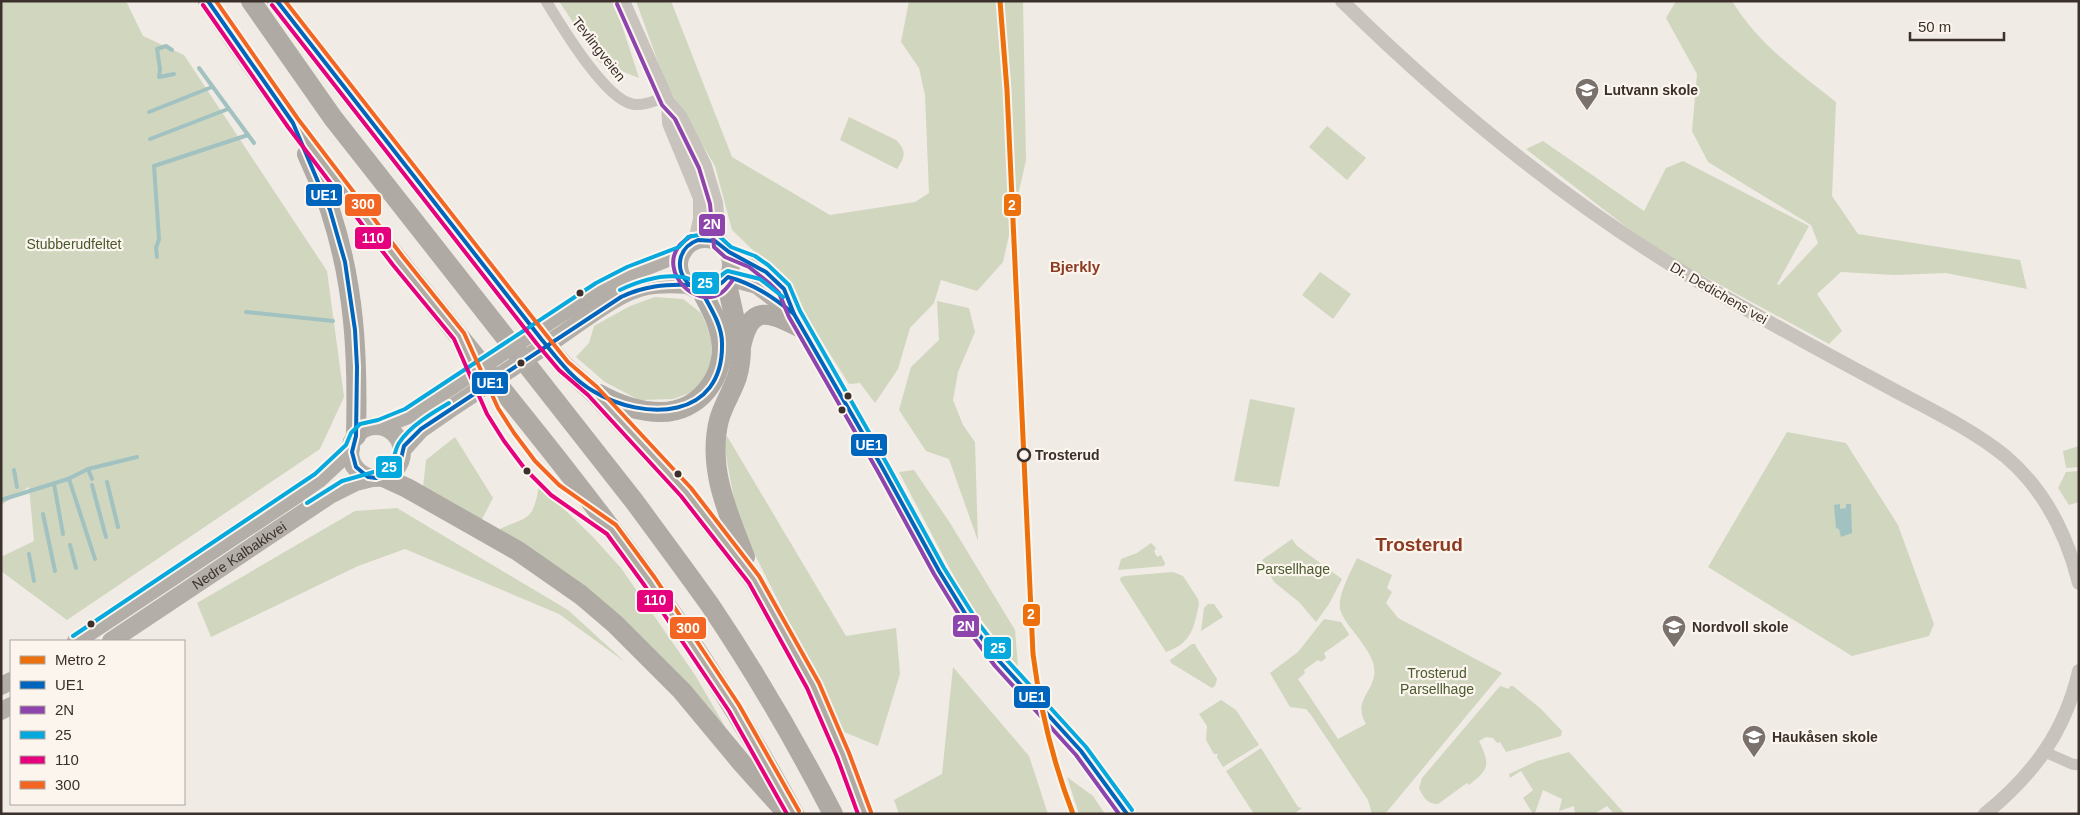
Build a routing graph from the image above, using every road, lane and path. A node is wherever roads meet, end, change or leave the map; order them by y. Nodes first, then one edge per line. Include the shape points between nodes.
1 (208, 1) edge
2 (251, 1) edge
3 (277, 1) edge
4 (546, 1) edge
5 (623, 1) edge
6 (1342, 1) edge
7 (666, 100) junction
8 (293, 123) junction
9 (689, 247) junction
10 (724, 248) junction
11 (727, 279) junction
12 (695, 288) junction
13 (802, 326) junction
14 (734, 346) junction
15 (592, 391) junction
16 (380, 426) junction
17 (353, 443) junction
18 (402, 450) junction
19 (377, 478) junction
20 (754, 580) junction
21 (2079, 583) edge
22 (77, 640) edge
23 (112, 640) edge
24 (2079, 671) edge
25 (2045, 752) junction
26 (2079, 765) edge
27 (788, 814) edge
28 (794, 814) edge
29 (833, 814) edge
30 (865, 814) edge
31 (1127, 814) edge
32 (1985, 814) edge

1 - 8 highway
2 - 29 highway via 333,118 634,501 709,604 790,734
3 - 15 highway via 542,340
4 - 7 street, Tevlingveien via 573,44 619,99 642,105
5 - 7 street
6 - 21 street, Dr. Dedichens vei via 1482,128 1630,238 1776,326 1964,428 2006,457 2038,492 2054,516 2069,548
7 - 9 street via 668,123 700,198 700,219
7 - 10 street via 680,116 710,178
8 - 17 highway via 320,186 345,262 357,367
8 - 28 highway via 650,582 734,708
9 - 10 highway via 708,239
9 - 12 highway via 680,270
9 - 16 highway, bridge via 615,279 408,415
10 - 11 highway via 730,260
10 - 13 highway via 752,262 784,289
11 - 12 highway via 715,289
11 - 13 highway via 757,285
11 - 14 highway
12 - 14 highway
12 - 18 highway, bridge via 660,284 633,291 605,306 421,429
13 - 14 highway via 764,315 747,324
13 - 31 main road via 970,622 1000,662 1081,751
14 - 15 highway via 714,381 702,396 687,406 654,412
14 - 20 highway via 737,377 722,412 716,440 716,464 720,486
15 - 20 highway via 686,492
16 - 17 highway via 364,429
16 - 18 highway via 397,437
17 - 19 highway via 354,464 364,475
17 - 22 highway, Nedre Kalbakkvei via 318,479
18 - 19 highway via 394,472
19 - 23 highway, Nedre Kalbakkvei via 356,482 330,494
19 - 27 highway via 407,488 518,551 581,595 682,691
20 - 30 highway via 813,685
24 - 25 street via 2071,702
25 - 26 street
25 - 32 street via 2019,785

